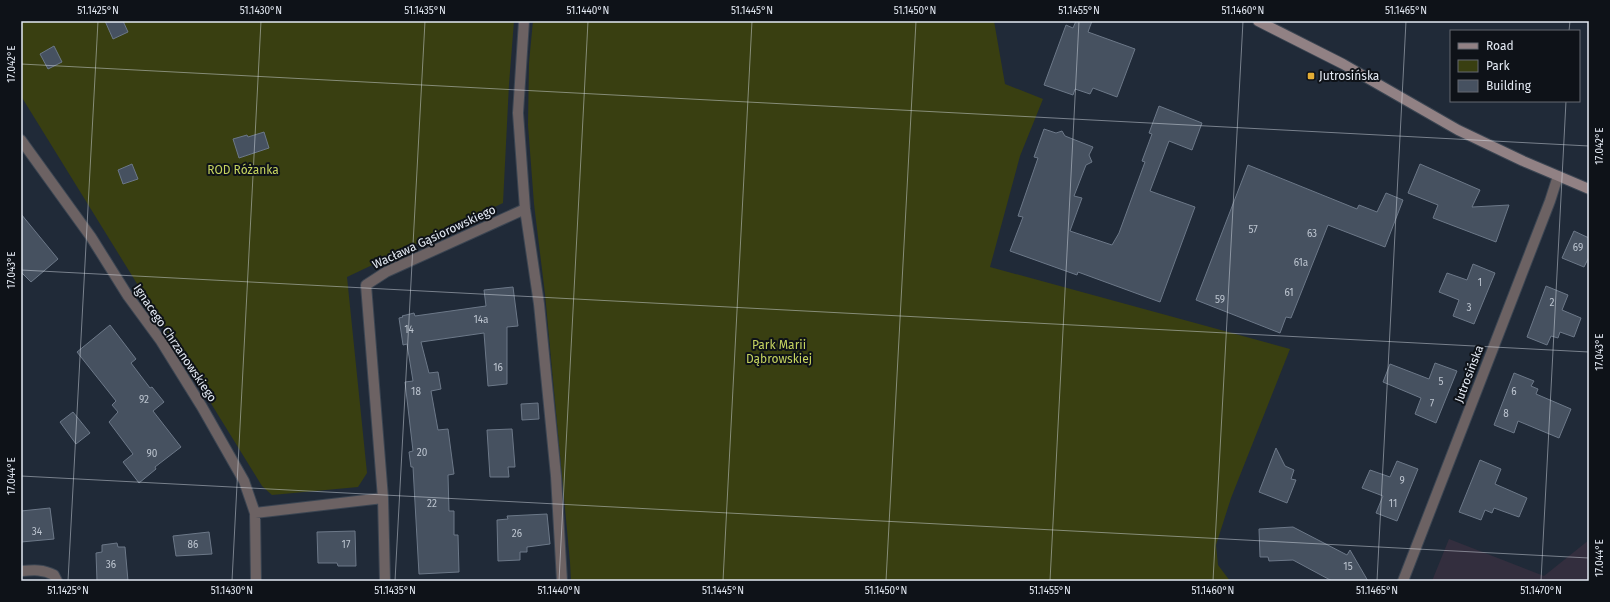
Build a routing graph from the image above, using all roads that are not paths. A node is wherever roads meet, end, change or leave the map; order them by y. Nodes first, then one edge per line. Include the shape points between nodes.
1 (524, 21) edge
2 (1258, 21) edge
3 (21, 140) edge
4 (1558, 176) junction
5 (1589, 189) edge
6 (525, 209) junction
7 (383, 498) junction
8 (255, 513) junction
9 (21, 571) edge
10 (56, 581) edge
11 (256, 581) edge
12 (385, 581) edge
13 (562, 581) edge
14 (1403, 581) edge

1 - 6 street via 518,113
2 - 4 street via 1342,64 1458,130
3 - 8 street, Ignacego Chrzanowskiego via 92,237 128,296 161,341 244,481
4 - 5 street
4 - 14 street, Jutrosińska
6 - 7 street, Wacława Gąsiorowskiego via 386,272 366,285
6 - 13 street via 556,476
7 - 8 street
7 - 12 street, Wacława Gąsiorowskiego
8 - 11 street, Ignacego Chrzanowskiego
9 - 10 street via 48,572 54,574

